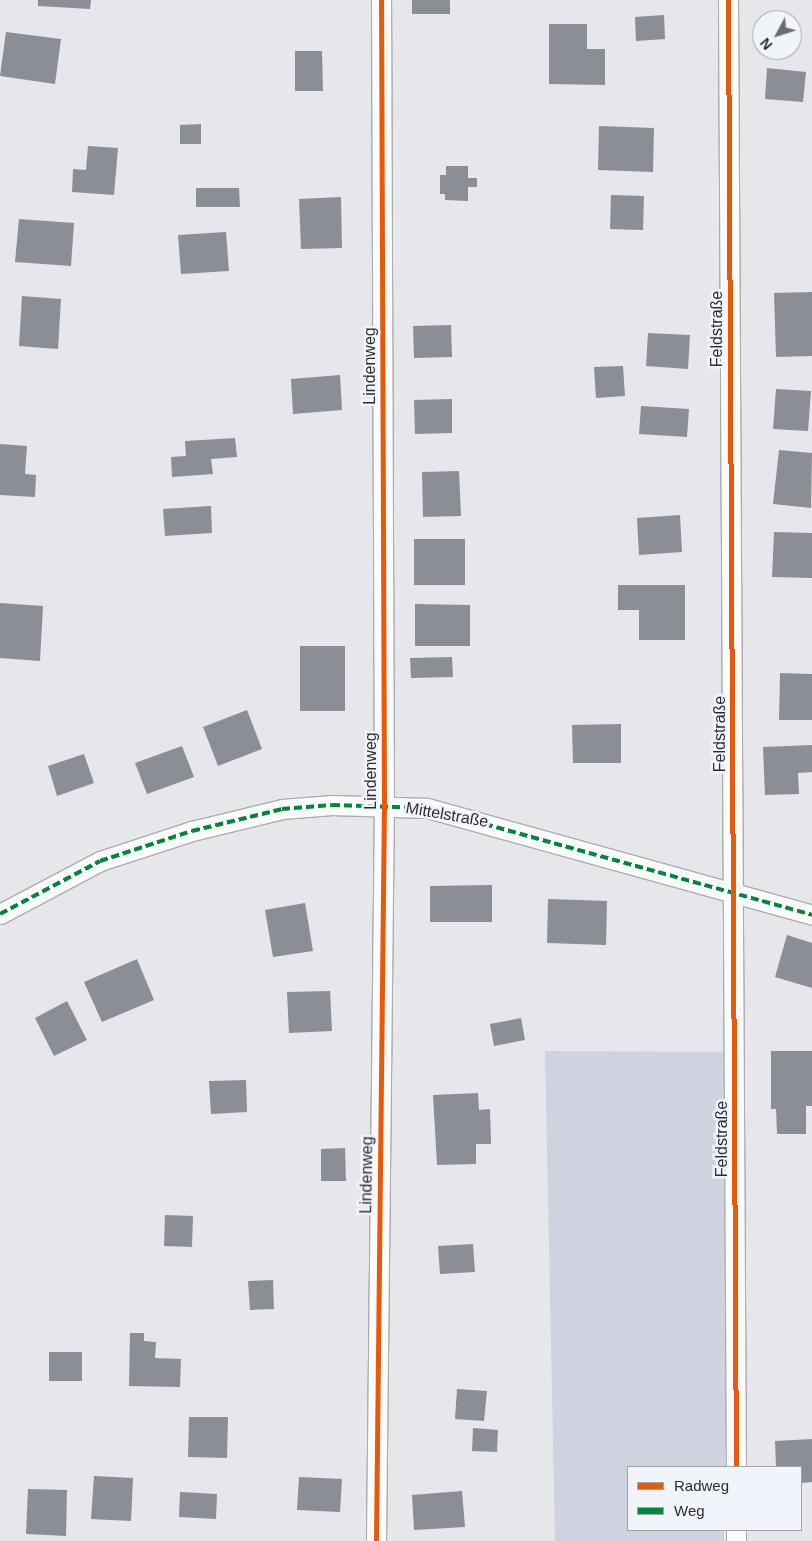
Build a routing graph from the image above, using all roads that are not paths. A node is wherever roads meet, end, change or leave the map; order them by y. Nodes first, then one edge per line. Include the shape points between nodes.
1 (381, 0) edge
2 (728, 0) edge
3 (384, 806) junction
4 (734, 894) junction
5 (0, 914) edge
6 (812, 915) edge
7 (736, 1466) edge
8 (376, 1541) edge

1 - 3 street, Lindenweg
2 - 4 street, Feldstraße
3 - 4 street, Mittelstraße via 427,808 494,824
3 - 5 street, Mittelstraße via 282,809 192,831 100,861
3 - 8 street, Lindenweg
4 - 6 street, Mittelstraße
4 - 7 street, Feldstraße

